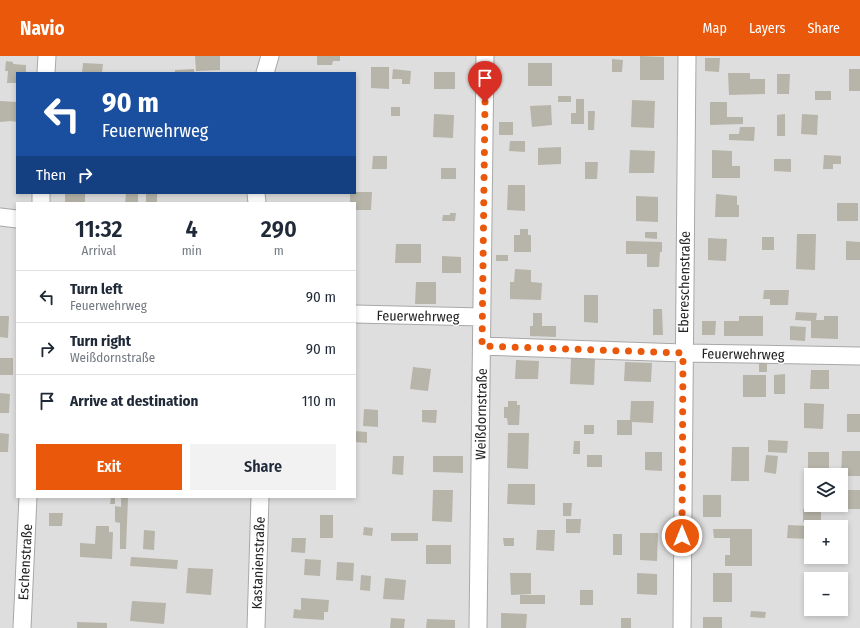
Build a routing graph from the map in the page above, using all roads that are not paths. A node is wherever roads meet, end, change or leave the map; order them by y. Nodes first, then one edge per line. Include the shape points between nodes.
1 (47, 56) edge
2 (270, 56) edge
3 (485, 56) edge
4 (687, 56) edge
5 (46, 72) edge
6 (265, 72) edge
7 (0, 217) edge
8 (16, 219) edge
9 (356, 314) edge
10 (482, 318) junction
11 (482, 346) junction
12 (683, 353) junction
13 (860, 356) edge
14 (28, 498) edge
15 (260, 498) edge
16 (22, 628) edge
17 (256, 628) edge
18 (478, 628) edge
19 (682, 628) edge

1 - 5 street
2 - 6 street
3 - 10 street, Weißdornstraße
4 - 12 street, Ebereschenstraße
7 - 8 street
9 - 10 street, Feuerwehrweg
10 - 11 street, Weißdornstraße
11 - 12 street, Feuerwehrweg
11 - 18 street, Weißdornstraße
12 - 13 street, Feuerwehrweg
12 - 19 street, Ebereschenstraße
14 - 16 street, Eschenstraße
15 - 17 street, Kastanienstraße

